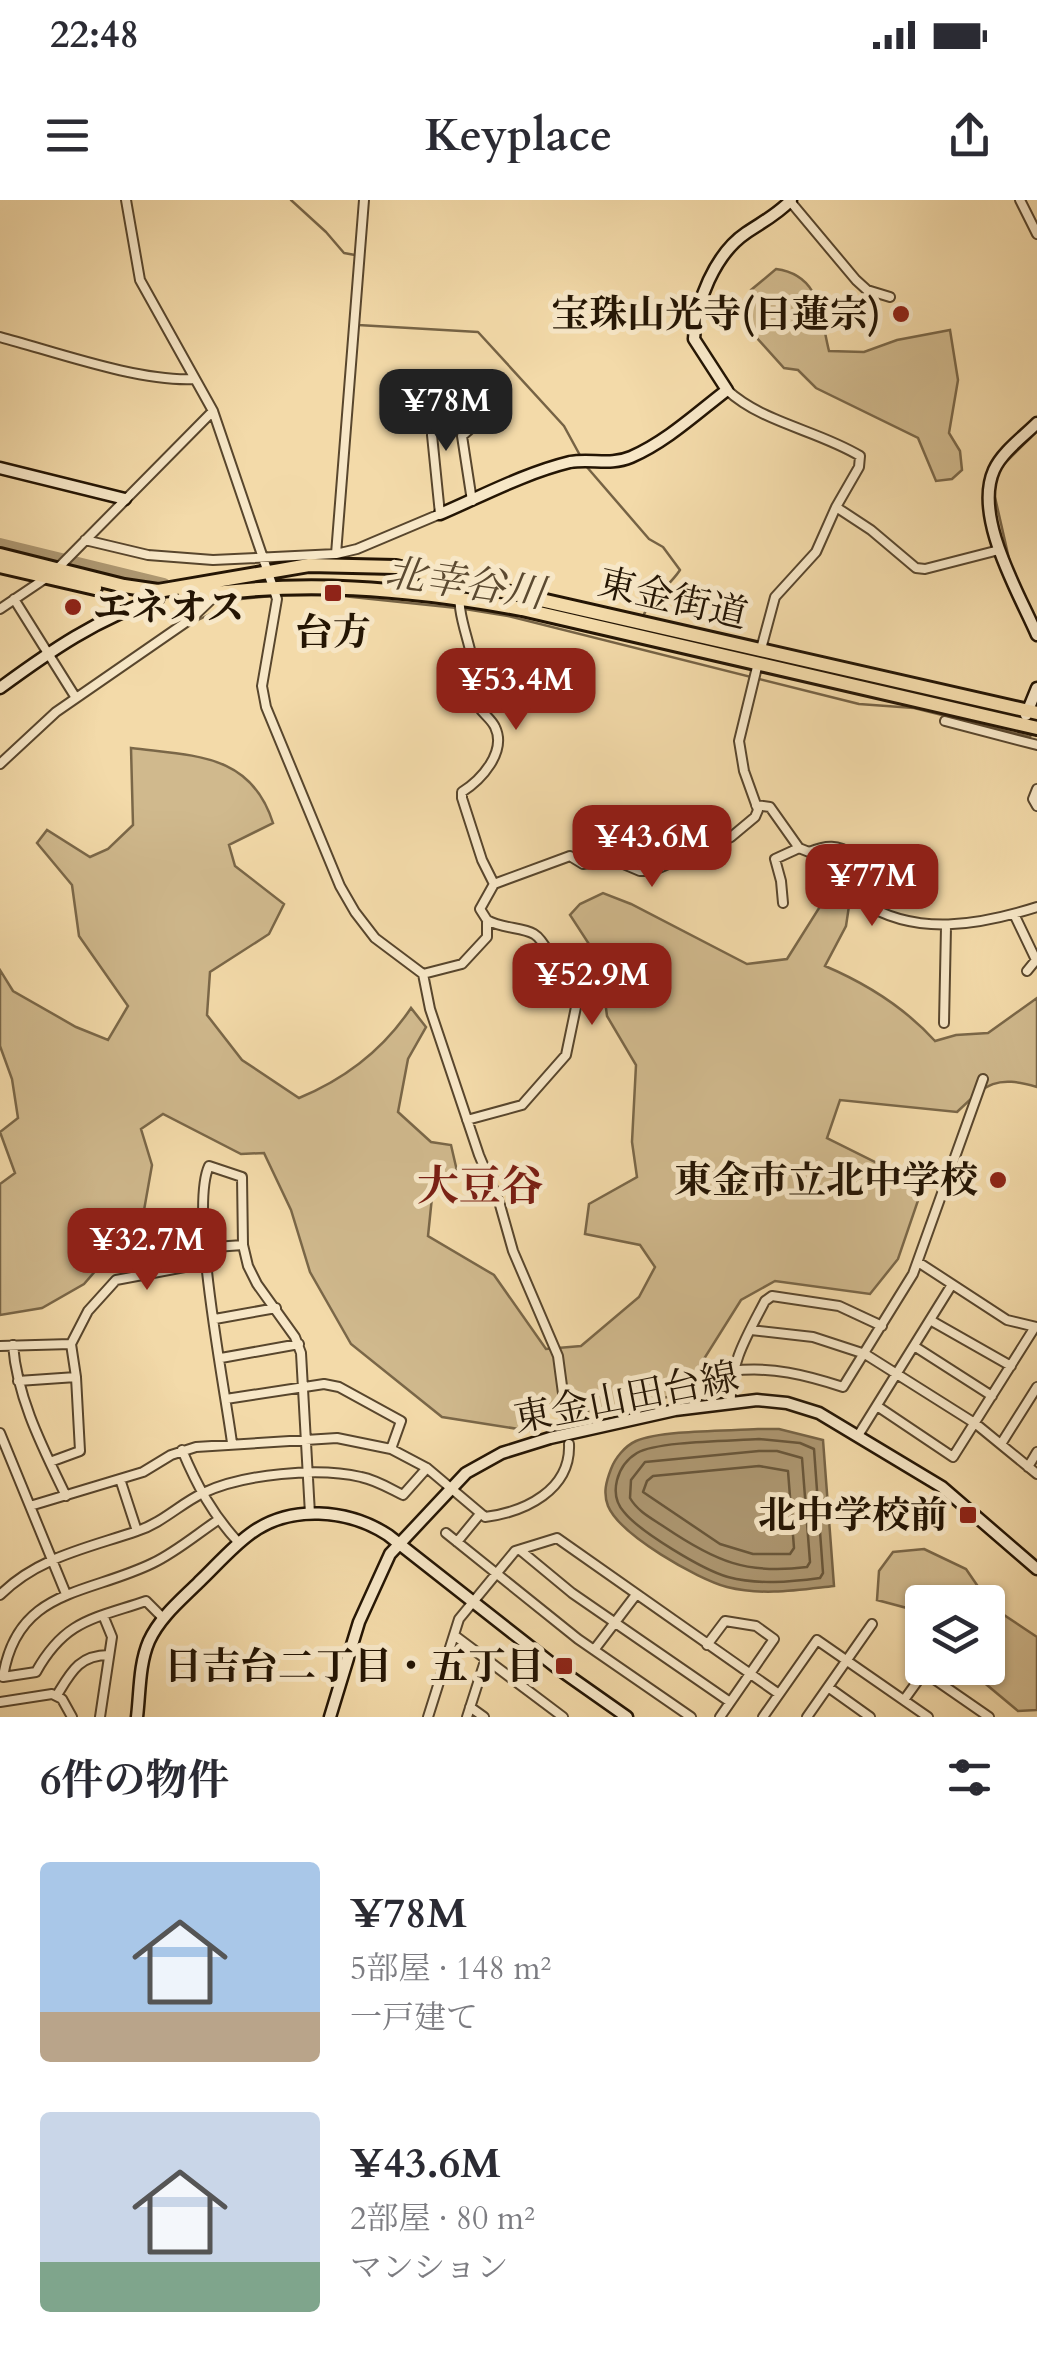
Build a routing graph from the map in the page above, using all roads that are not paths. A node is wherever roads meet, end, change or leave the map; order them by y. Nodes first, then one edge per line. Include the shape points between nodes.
1 (126, 200) edge
2 (364, 200) edge
3 (790, 200) edge
4 (1020, 200) edge
5 (1037, 234) edge
6 (890, 296) dead end
7 (0, 338) edge
8 (195, 379) junction
9 (726, 390) junction
10 (212, 411) junction
11 (476, 424) dead end
12 (1037, 424) edge
13 (432, 435) dead end
14 (0, 468) edge
15 (125, 499) junction
16 (472, 500) junction
17 (836, 507) junction
18 (440, 514) junction
19 (85, 540) junction
20 (357, 549) junction
21 (998, 550) junction
22 (336, 554) junction
23 (0, 556) edge
24 (267, 564) junction
25 (358, 564) junction
26 (0, 566) edge
27 (51, 573) junction
28 (462, 580) junction
29 (274, 586) junction
30 (124, 590) junction
31 (219, 592) junction
32 (457, 598) junction
33 (158, 599) junction
34 (14, 600) junction
35 (0, 609) edge
36 (116, 616) junction
37 (1037, 635) edge
38 (49, 653) junction
39 (760, 656) junction
40 (0, 688) edge
41 (1037, 688) edge
42 (76, 698) junction
43 (1032, 711) edge
44 (945, 721) dead end
45 (1030, 726) edge
46 (1037, 745) edge
47 (0, 764) edge
48 (1037, 789) edge
49 (756, 805) junction
50 (1037, 806) edge
51 (800, 848) junction
52 (494, 884) junction
53 (783, 903) dead end
54 (1037, 907) edge
55 (1014, 914) junction
56 (487, 920) junction
57 (946, 927) junction
58 (1027, 971) dead end
59 (422, 974) junction
60 (944, 1023) dead end
61 (983, 1079) dead end
62 (466, 1120) junction
63 (243, 1245) junction
64 (205, 1252) junction
65 (918, 1262) junction
66 (951, 1286) junction
67 (276, 1308) junction
68 (215, 1318) junction
69 (930, 1320) junction
70 (882, 1326) junction
71 (1036, 1327) edge
72 (751, 1330) junction
73 (71, 1344) junction
74 (299, 1344) junction
75 (0, 1346) edge
76 (13, 1346) junction
77 (914, 1346) junction
78 (864, 1354) junction
79 (221, 1358) junction
80 (1011, 1366) junction
81 (732, 1371) junction
82 (896, 1374) junction
83 (76, 1377) junction
84 (18, 1380) junction
85 (304, 1386) junction
86 (1037, 1387) edge
87 (992, 1396) junction
88 (226, 1400) junction
89 (730, 1402) junction
90 (877, 1406) junction
91 (566, 1416) dead end
92 (976, 1424) junction
93 (0, 1433) edge
94 (859, 1434) junction
95 (307, 1439) junction
96 (232, 1443) junction
97 (569, 1444) dead end
98 (1000, 1444) junction
99 (392, 1448) junction
100 (182, 1450) junction
101 (1037, 1452) edge
102 (50, 1462) junction
103 (1028, 1466) junction
104 (428, 1468) junction
105 (309, 1474) junction
106 (1037, 1474) edge
107 (120, 1479) junction
108 (452, 1487) junction
109 (201, 1494) junction
110 (66, 1496) junction
111 (30, 1506) junction
112 (310, 1514) junction
113 (480, 1514) junction
114 (218, 1520) junction
115 (138, 1531) junction
116 (446, 1533) dead end
117 (398, 1542) junction
118 (457, 1542) junction
119 (239, 1543) junction
120 (520, 1550) junction
121 (52, 1558) junction
122 (1037, 1569) edge
123 (495, 1574) junction
124 (66, 1594) junction
125 (0, 1595) edge
126 (635, 1596) junction
127 (472, 1602) junction
128 (103, 1615) junction
129 (163, 1618) junction
130 (615, 1623) junction
131 (872, 1624) dead end
132 (454, 1635) junction
133 (707, 1645) junction
134 (594, 1650) junction
135 (108, 1655) junction
136 (485, 1660) junction
137 (847, 1660) junction
138 (750, 1674) junction
139 (914, 1685) edge
140 (945, 1685) edge
141 (828, 1687) junction
142 (778, 1694) junction
143 (57, 1695) junction
144 (904, 1700) junction
145 (0, 1702) edge
146 (730, 1702) junction
147 (468, 1712) edge
148 (809, 1716) edge
149 (72, 1717) edge
150 (100, 1717) edge
151 (138, 1717) edge
152 (330, 1717) edge
153 (428, 1717) edge
154 (484, 1717) edge
155 (563, 1717) edge
156 (628, 1717) edge
157 (691, 1717) edge
158 (720, 1717) edge
159 (763, 1717) edge
160 (870, 1717) edge
161 (928, 1717) edge
162 (988, 1717) edge

1 - 8 street via 140,280
2 - 22 street
3 - 6 street via 856,280
3 - 9 street via 744,234 705,288 694,339
4 - 5 street
7 - 8 street
8 - 10 street
9 - 16 street via 635,456 574,461
9 - 17 street via 750,410 860,456
10 - 15 street
10 - 24 street
11 - 16 street via 462,436
12 - 21 street via 993,472
13 - 18 street
14 - 15 street
15 - 19 street
16 - 18 street
17 - 21 street via 916,568
17 - 39 street via 816,552 775,597
18 - 20 street
19 - 24 street via 148,555
19 - 27 street
20 - 22 street
20 - 25 street
21 - 37 street
22 - 24 street
23 - 27 highway, 東金街道
24 - 25 highway, 東金街道
24 - 29 street
24 - 30 highway, 東金街道 via 171,590
25 - 28 highway, 東金街道
26 - 27 highway, 東金街道
27 - 30 highway, 東金街道
27 - 34 street
28 - 32 street
28 - 39 highway, 東金街道
29 - 31 highway, 東金街道
29 - 32 highway, 東金街道
29 - 59 street via 277,609 262,686 266,707 355,912
30 - 33 highway, 東金街道
30 - 36 street
31 - 33 highway, 東金街道
31 - 42 street
32 - 39 highway, 東金街道
32 - 52 street via 476,703 497,730 488,770 462,792
33 - 36 street
34 - 35 street
34 - 38 street
36 - 38 street
38 - 40 street
38 - 42 street
39 - 43 highway, 東金街道
39 - 45 highway, 東金街道
39 - 49 street via 739,741
41 - 43 street
42 - 47 street
43 - 45 street
44 - 46 street
48 - 50 street
49 - 51 street via 770,807
49 - 52 street via 755,817 731,837 652,871 614,860 583,864 570,856
51 - 53 street via 774,859
51 - 57 street via 842,847 853,856 862,902 889,916
52 - 56 street via 480,909
54 - 55 street
55 - 57 street
55 - 58 street via 1036,952
56 - 59 street via 487,937 470,959
56 - 62 street via 533,933 576,1006 566,1055 522,1105
57 - 60 street
59 - 62 street
61 - 65 street
62 - 91 street via 558,1356
63 - 64 street
63 - 64 street via 242,1176 209,1166
63 - 67 street via 256,1284
64 - 68 street
64 - 73 street via 201,1264 116,1280
65 - 66 street
65 - 70 street
66 - 69 street
66 - 71 street via 1008,1320
67 - 68 street
67 - 74 street
68 - 79 street
69 - 77 street
69 - 80 street
70 - 72 street via 839,1306 780,1296 766,1302
70 - 78 street
71 - 80 street
72 - 78 street via 814,1337
72 - 81 street
73 - 76 street
73 - 83 street
74 - 79 street
74 - 85 street
75 - 76 street
76 - 84 street
77 - 82 street
77 - 87 street
78 - 81 street via 843,1386 801,1373
78 - 82 street
79 - 88 street
80 - 87 street
81 - 89 street
82 - 90 street
82 - 92 street
83 - 84 street
83 - 102 street via 80,1451
84 - 102 street
85 - 88 street
85 - 95 street
85 - 99 street via 340,1387 401,1421
86 - 98 street
87 - 92 street
88 - 96 street
89 - 94 street, 東金山田台線 via 802,1407
89 - 108 street, 東金山田台線 via 550,1438 478,1464
90 - 92 street via 953,1456
90 - 94 street
92 - 98 street
93 - 111 street
94 - 122 street, 東金山田台線 via 942,1487
95 - 96 street
95 - 99 street
95 - 105 street
96 - 100 street
97 - 113 street via 566,1466 536,1503 504,1515
98 - 103 street
99 - 104 street
100 - 107 street
100 - 109 street
101 - 103 street
102 - 110 street
103 - 106 street
104 - 105 street via 403,1495 362,1477
104 - 108 street
105 - 109 street via 238,1480
105 - 112 street
107 - 110 street
107 - 115 street
108 - 113 street
108 - 117 street, 東金山田台線
109 - 114 street
109 - 115 street
110 - 111 street
111 - 121 street
112 - 117 street via 363,1520
112 - 119 street via 275,1521
113 - 118 street
114 - 119 street
114 - 124 street via 154,1563
115 - 121 street
116 - 118 street
117 - 127 street
117 - 152 street, 東金山田台線 via 369,1594
118 - 123 street
119 - 129 street
120 - 123 street
120 - 126 street via 557,1538
120 - 130 street
121 - 124 street
121 - 125 street
123 - 127 street
123 - 134 street
124 - 128 street via 23,1626 3,1677 36,1672 63,1634
126 - 130 street
126 - 133 street
127 - 132 street
127 - 156 street
128 - 129 street via 146,1601
128 - 135 street via 112,1637
129 - 151 street via 147,1644
130 - 134 street
130 - 146 street
131 - 137 street
132 - 136 street
132 - 153 street
133 - 138 street
133 - 138 street via 725,1621 756,1626 774,1640
134 - 157 street
135 - 143 street via 83,1660
135 - 150 street
136 - 147 street
136 - 155 street
137 - 141 street
137 - 142 street via 817,1640
137 - 144 street
138 - 142 street
138 - 146 street
139 - 144 street
140 - 162 street
141 - 148 street
141 - 160 street
142 - 159 street
143 - 145 street
143 - 149 street
144 - 161 street
146 - 158 street
147 - 154 street

